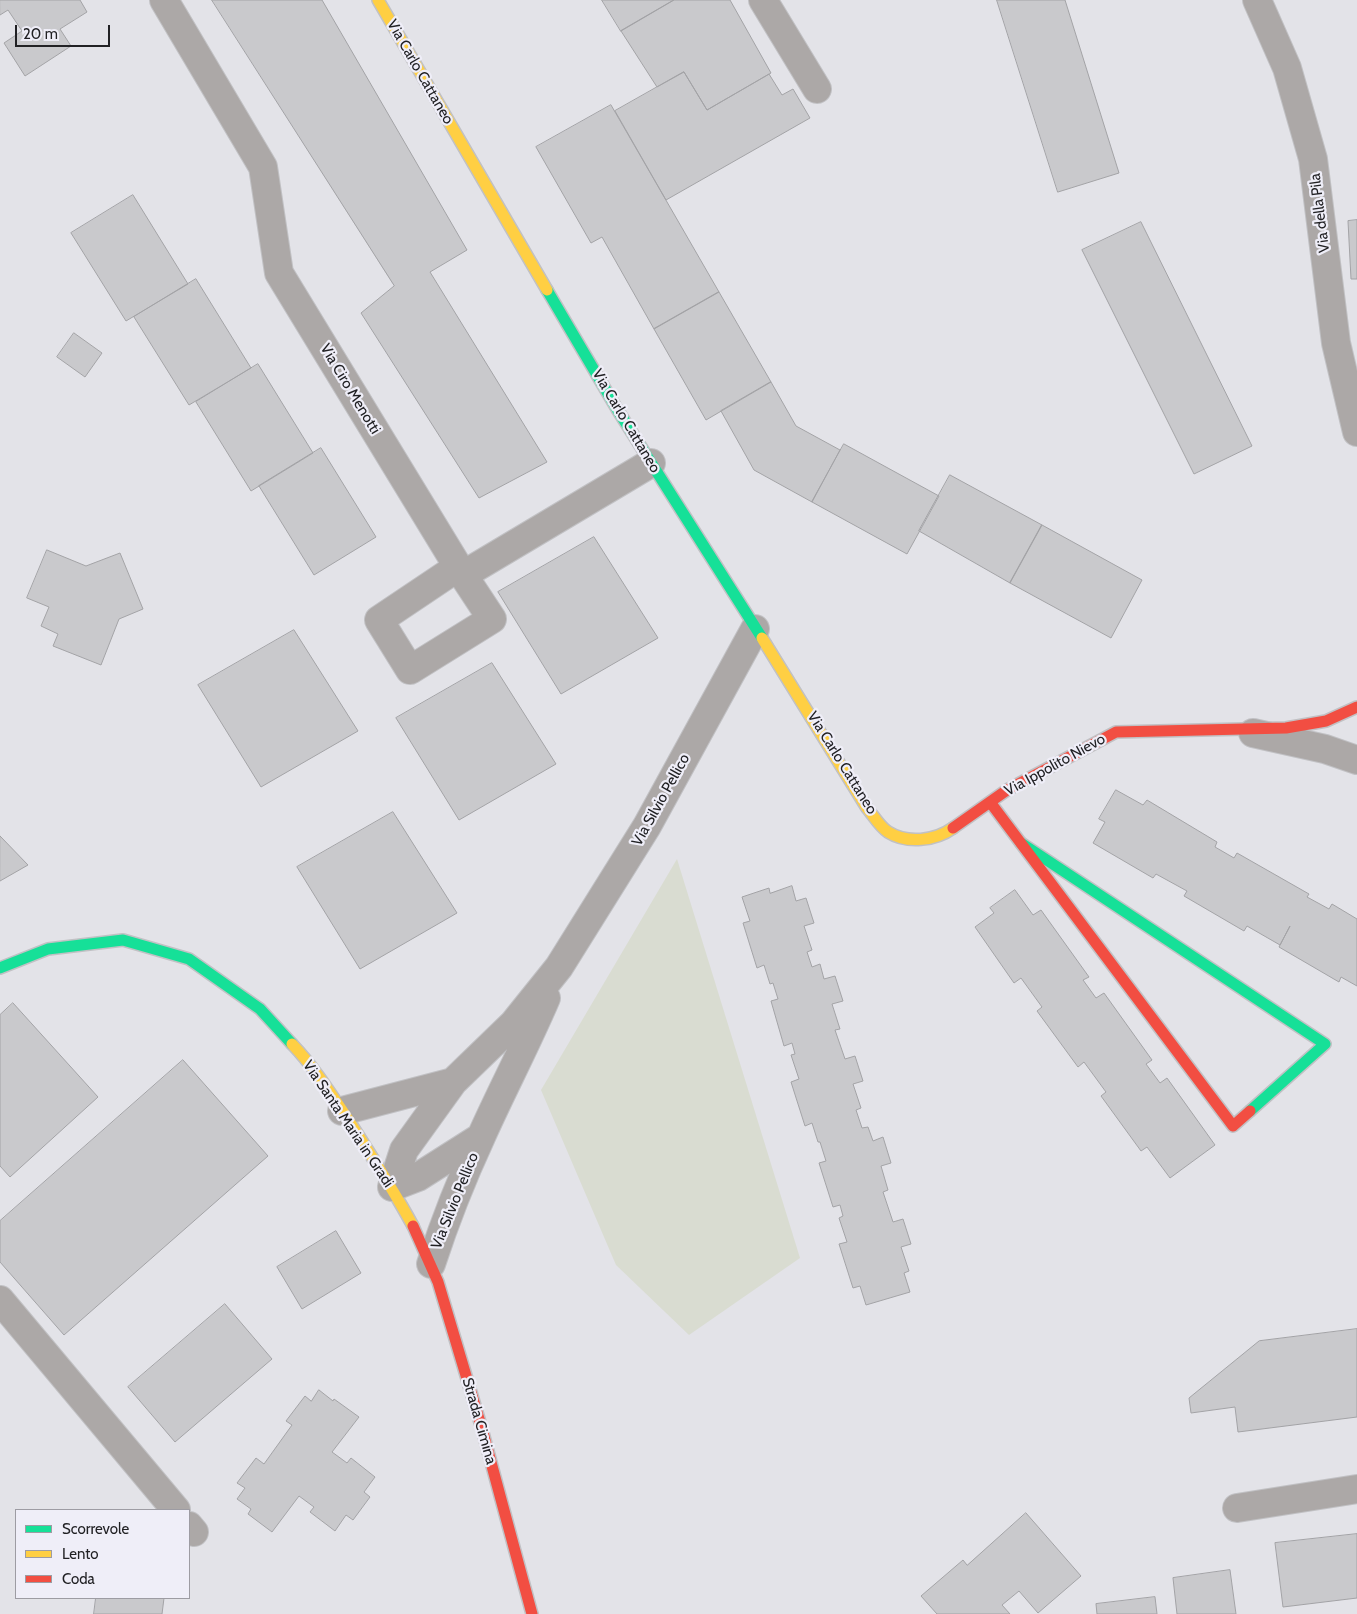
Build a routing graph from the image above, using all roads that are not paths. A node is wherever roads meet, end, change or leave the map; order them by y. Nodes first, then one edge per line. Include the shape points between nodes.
1 (164, 0) edge
2 (378, 0) edge
3 (763, 0) edge
4 (1257, 0) edge
5 (817, 89) dead end
6 (1357, 432) edge
7 (651, 463) junction
8 (755, 629) junction
9 (1357, 707) edge
10 (1234, 729) junction
11 (1357, 760) edge
12 (990, 802) junction
13 (888, 832) joint
14 (1021, 843) junction
15 (559, 967) junction
16 (0, 968) edge
17 (453, 1082) junction
18 (342, 1111) junction
19 (481, 1137) junction
20 (392, 1188) junction
21 (416, 1232) joint
22 (431, 1264) junction
23 (0, 1300) edge
24 (1357, 1489) edge
25 (1237, 1508) dead end
26 (175, 1509) edge
27 (532, 1614) edge

1 - 7 street, Via Ciro Menotti via 263,167 279,273 461,571
2 - 7 street, Via Carlo Cattaneo
3 - 5 street
4 - 6 street, Via della Pila via 1287,68 1313,159 1336,343
7 - 8 street, Via Carlo Cattaneo
8 - 13 street, Via Carlo Cattaneo via 867,808
8 - 15 street, Via Silvio Pellico via 647,826
9 - 10 street, Via Ippolito Nievo via 1326,721 1286,728
10 - 11 street, Via Ippolito Nievo via 1325,749
10 - 12 street, Via Ippolito Nievo via 1116,732
12 - 13 street, Via Ippolito Nievo via 946,833 913,841
12 - 14 street
14 - 14 street via 1232,1126 1325,1044 1300,1028
15 - 17 street, Via Silvio Pellico via 514,1023
15 - 19 street, Via Silvio Pellico via 527,1043
16 - 18 street, Via Santa Maria in Gradi via 48,948 123,940 189,959 260,1009 310,1063
17 - 18 street, Via Silvio Pellico
17 - 20 street, Via Silvio Pellico via 404,1150
18 - 20 street, Via Santa Maria in Gradi
19 - 20 street, Via Silvio Pellico via 418,1177
19 - 22 street, Via Silvio Pellico
20 - 21 street, Via Santa Maria in Gradi
21 - 22 street, Strada Cimina
22 - 27 street, Strada Cimina via 482,1429
23 - 26 street
24 - 25 street

